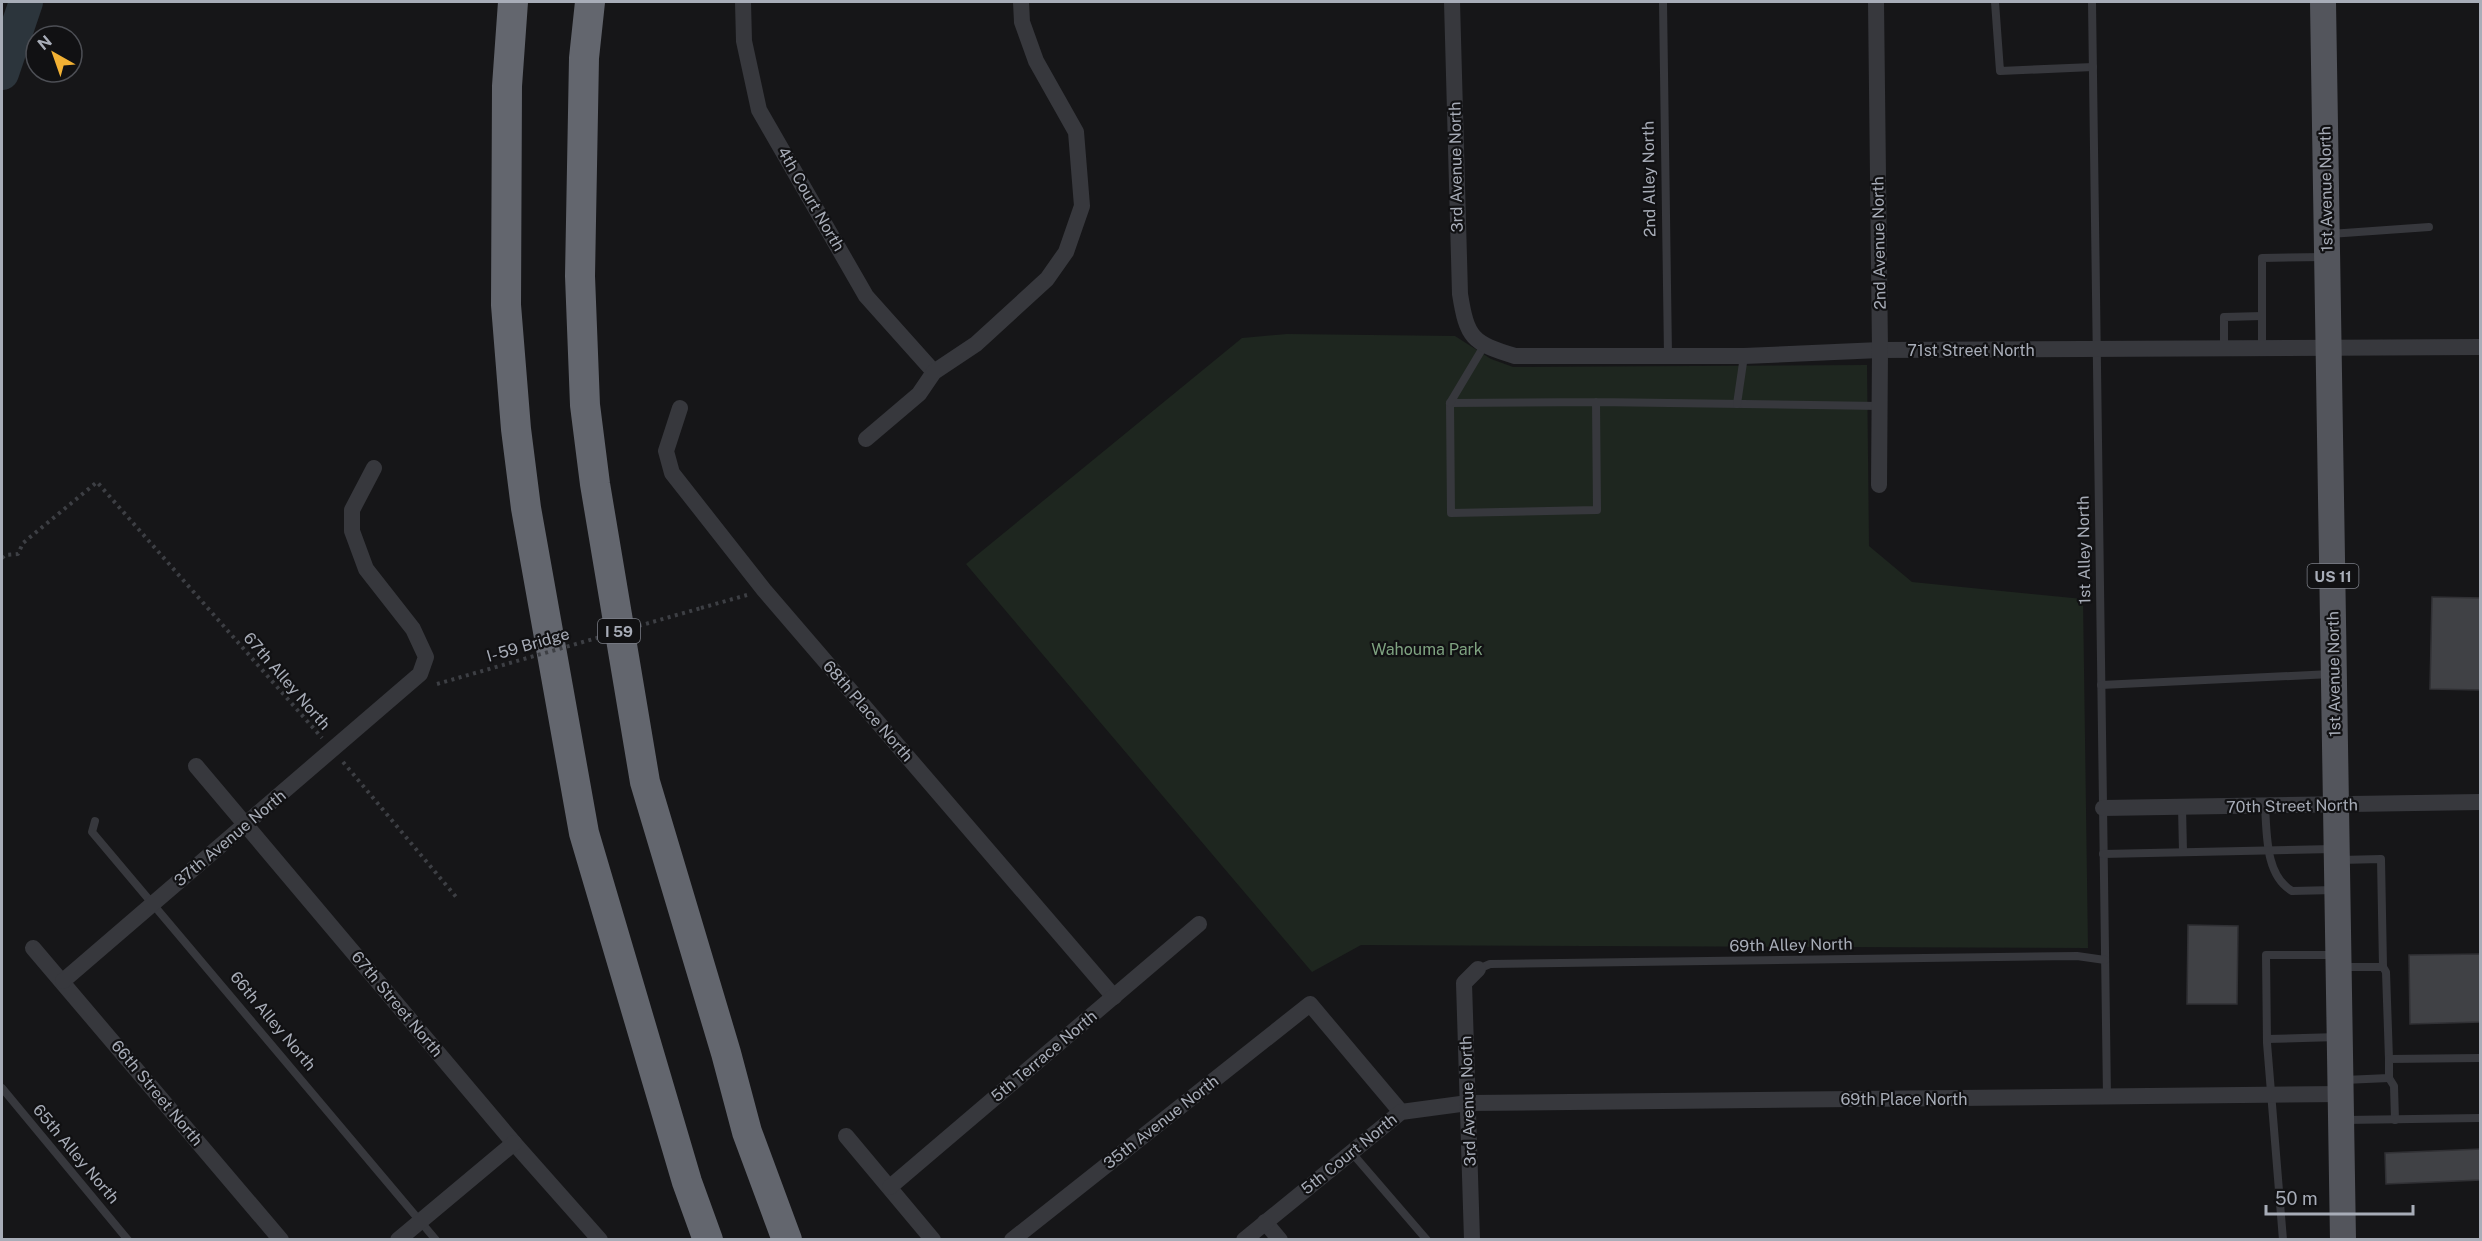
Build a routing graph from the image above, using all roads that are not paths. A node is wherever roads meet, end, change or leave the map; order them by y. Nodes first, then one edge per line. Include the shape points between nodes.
1 (513, 2) edge
2 (590, 2) edge
3 (743, 2) edge
4 (1021, 2) edge
5 (1452, 2) edge
6 (1663, 2) edge
7 (1876, 2) edge
8 (1995, 2) edge
9 (2092, 2) edge
10 (2323, 2) edge
11 (2093, 67) junction
12 (2429, 227) dead end
13 (2327, 246) junction
14 (2262, 316) junction
15 (1470, 331) joint
16 (1484, 346) junction
17 (2329, 347) junction
18 (2481, 347) edge
19 (2224, 348) junction
20 (2262, 348) junction
21 (2096, 350) junction
22 (1880, 351) junction
23 (1668, 356) junction
24 (1744, 356) junction
25 (934, 372) junction
26 (1596, 402) junction
27 (1450, 404) junction
28 (1737, 404) junction
29 (1880, 406) junction
30 (680, 408) dead end
31 (866, 439) dead end
32 (374, 468) dead end
33 (1879, 484) dead end
34 (2334, 674) junction
35 (2101, 685) junction
36 (196, 766) dead end
37 (2481, 801) edge
38 (2336, 805) junction
39 (2265, 806) junction
40 (2182, 807) junction
41 (2103, 808) junction
42 (95, 821) dead end
43 (246, 825) junction
44 (2269, 850) junction
45 (2183, 852) junction
46 (2103, 854) junction
47 (2337, 854) junction
48 (2337, 890) junction
49 (154, 903) junction
50 (1199, 924) dead end
51 (33, 948) dead end
52 (2105, 960) junction
53 (2339, 961) junction
54 (2383, 967) junction
55 (1478, 969) joint
56 (63, 981) junction
57 (1114, 997) junction
58 (2340, 1037) junction
59 (2267, 1039) junction
60 (2481, 1058) edge
61 (2389, 1059) junction
62 (2389, 1078) junction
63 (2341, 1087) junction
64 (2, 1088) edge
65 (2272, 1095) junction
66 (2107, 1098) junction
67 (1468, 1103) junction
68 (1401, 1112) junction
69 (2481, 1119) edge
70 (2341, 1120) junction
71 (2395, 1120) junction
72 (846, 1136) dead end
73 (514, 1143) junction
74 (1352, 1153) junction
75 (890, 1187) junction
76 (421, 1221) junction
77 (1265, 1222) junction
78 (128, 1239) edge
79 (280, 1239) edge
80 (398, 1239) edge
81 (436, 1239) edge
82 (600, 1239) edge
83 (708, 1239) edge
84 (787, 1239) edge
85 (933, 1239) edge
86 (1012, 1239) edge
87 (1244, 1239) edge
88 (1280, 1239) edge
89 (1427, 1239) edge
90 (1472, 1239) edge
91 (2283, 1239) edge
92 (2343, 1239) edge

1 - 83 highway via 507,86 506,305 526,508 584,833 687,1182
2 - 84 highway, I 59 via 584,58 580,276 585,405 595,484 645,782 747,1132
3 - 25 street, 4th Court North via 744,41 759,110 867,296
4 - 25 street via 1022,22 1036,61 1076,132 1082,206 1066,252 1047,279 976,344
5 - 15 street, 3rd Avenue North via 1460,294 1465,325
6 - 23 lane, 2nd Alley North
7 - 22 street, 2nd Avenue North
8 - 11 lane via 2000,71
9 - 11 lane, 1st Alley North
10 - 13 main road, 1st Avenue North / US 11
11 - 21 lane, 1st Alley North
12 - 13 lane
13 - 14 lane via 2262,258
13 - 17 main road, 1st Avenue North / US 11
14 - 19 lane via 2224,317
14 - 20 lane
15 - 16 street, 71st Street North
16 - 23 street, 71st Street North via 1515,356
16 - 27 lane
17 - 18 street, 71st Street North
17 - 20 street, 71st Street North
17 - 34 main road, 1st Avenue North / US 11
19 - 20 street, 71st Street North
19 - 21 street, 71st Street North
21 - 22 street, 71st Street North
21 - 35 lane, 1st Alley North
22 - 24 street, 71st Street North
22 - 29 street, 2nd Avenue North
23 - 24 street, 71st Street North
24 - 28 lane
25 - 31 street via 919,394
26 - 27 lane
26 - 27 lane via 1597,510 1451,513
26 - 28 lane
28 - 29 lane
29 - 33 street, 2nd Avenue North
30 - 57 street, 68th Place North via 666,451 672,473 764,590
32 - 43 street, 37th Avenue North via 352,510 352,531 366,569 413,629 426,657 420,674
34 - 35 lane
34 - 38 main road, 1st Avenue North / US 11
35 - 41 lane, 1st Alley North
36 - 43 street, 67th Street North
37 - 38 street, 70th Street North
38 - 39 street, 70th Street North
38 - 47 main road, 1st Avenue North / US 11
39 - 40 street, 70th Street North
39 - 44 lane
40 - 41 street, 70th Street North
40 - 45 lane
41 - 46 lane, 1st Alley North
42 - 49 lane, 66th Alley North via 92,832
43 - 49 street, 37th Avenue North
43 - 73 street, 67th Street North
44 - 45 lane
44 - 47 lane
44 - 48 lane via 2278,880 2292,891
45 - 46 lane
46 - 52 lane, 1st Alley North
47 - 48 main road, 1st Avenue North / US 11
47 - 54 lane via 2381,858
48 - 53 main road, 1st Avenue North / US 11
49 - 56 street, 37th Avenue North
49 - 76 lane, 66th Alley North
50 - 57 street, 5th Terrace North
51 - 56 street, 66th Street North
52 - 55 lane, 69th Alley North via 2077,956 1490,964
52 - 66 lane, 1st Alley North
53 - 54 lane
53 - 58 main road, 1st Avenue North / US 11
53 - 59 lane via 2266,955
54 - 61 lane
55 - 67 street, 3rd Avenue North via 1464,983
56 - 79 street, 66th Street North
57 - 75 street, 5th Terrace North
58 - 59 lane
58 - 63 main road, 1st Avenue North / US 11
59 - 65 lane
60 - 61 lane
61 - 62 lane
62 - 63 lane
62 - 71 lane via 2394,1086
63 - 65 street, 69th Place North
63 - 70 main road, 1st Avenue North / US 11
64 - 78 lane, 65th Alley North
65 - 66 street, 69th Place North
65 - 91 lane
66 - 67 street, 69th Place North
67 - 68 street, 5th Court North
67 - 90 street, 3rd Avenue North
68 - 74 street, 5th Court North
68 - 86 street, 35th Avenue North via 1310,1004
69 - 71 lane
70 - 71 lane
70 - 92 main road, 1st Avenue North / US 11
72 - 75 street
73 - 76 street
73 - 82 street, 67th Street North
74 - 77 street, 5th Court North
74 - 89 lane
75 - 85 street
76 - 80 street
76 - 81 lane, 66th Alley North
77 - 87 street, 5th Court North
77 - 88 street

